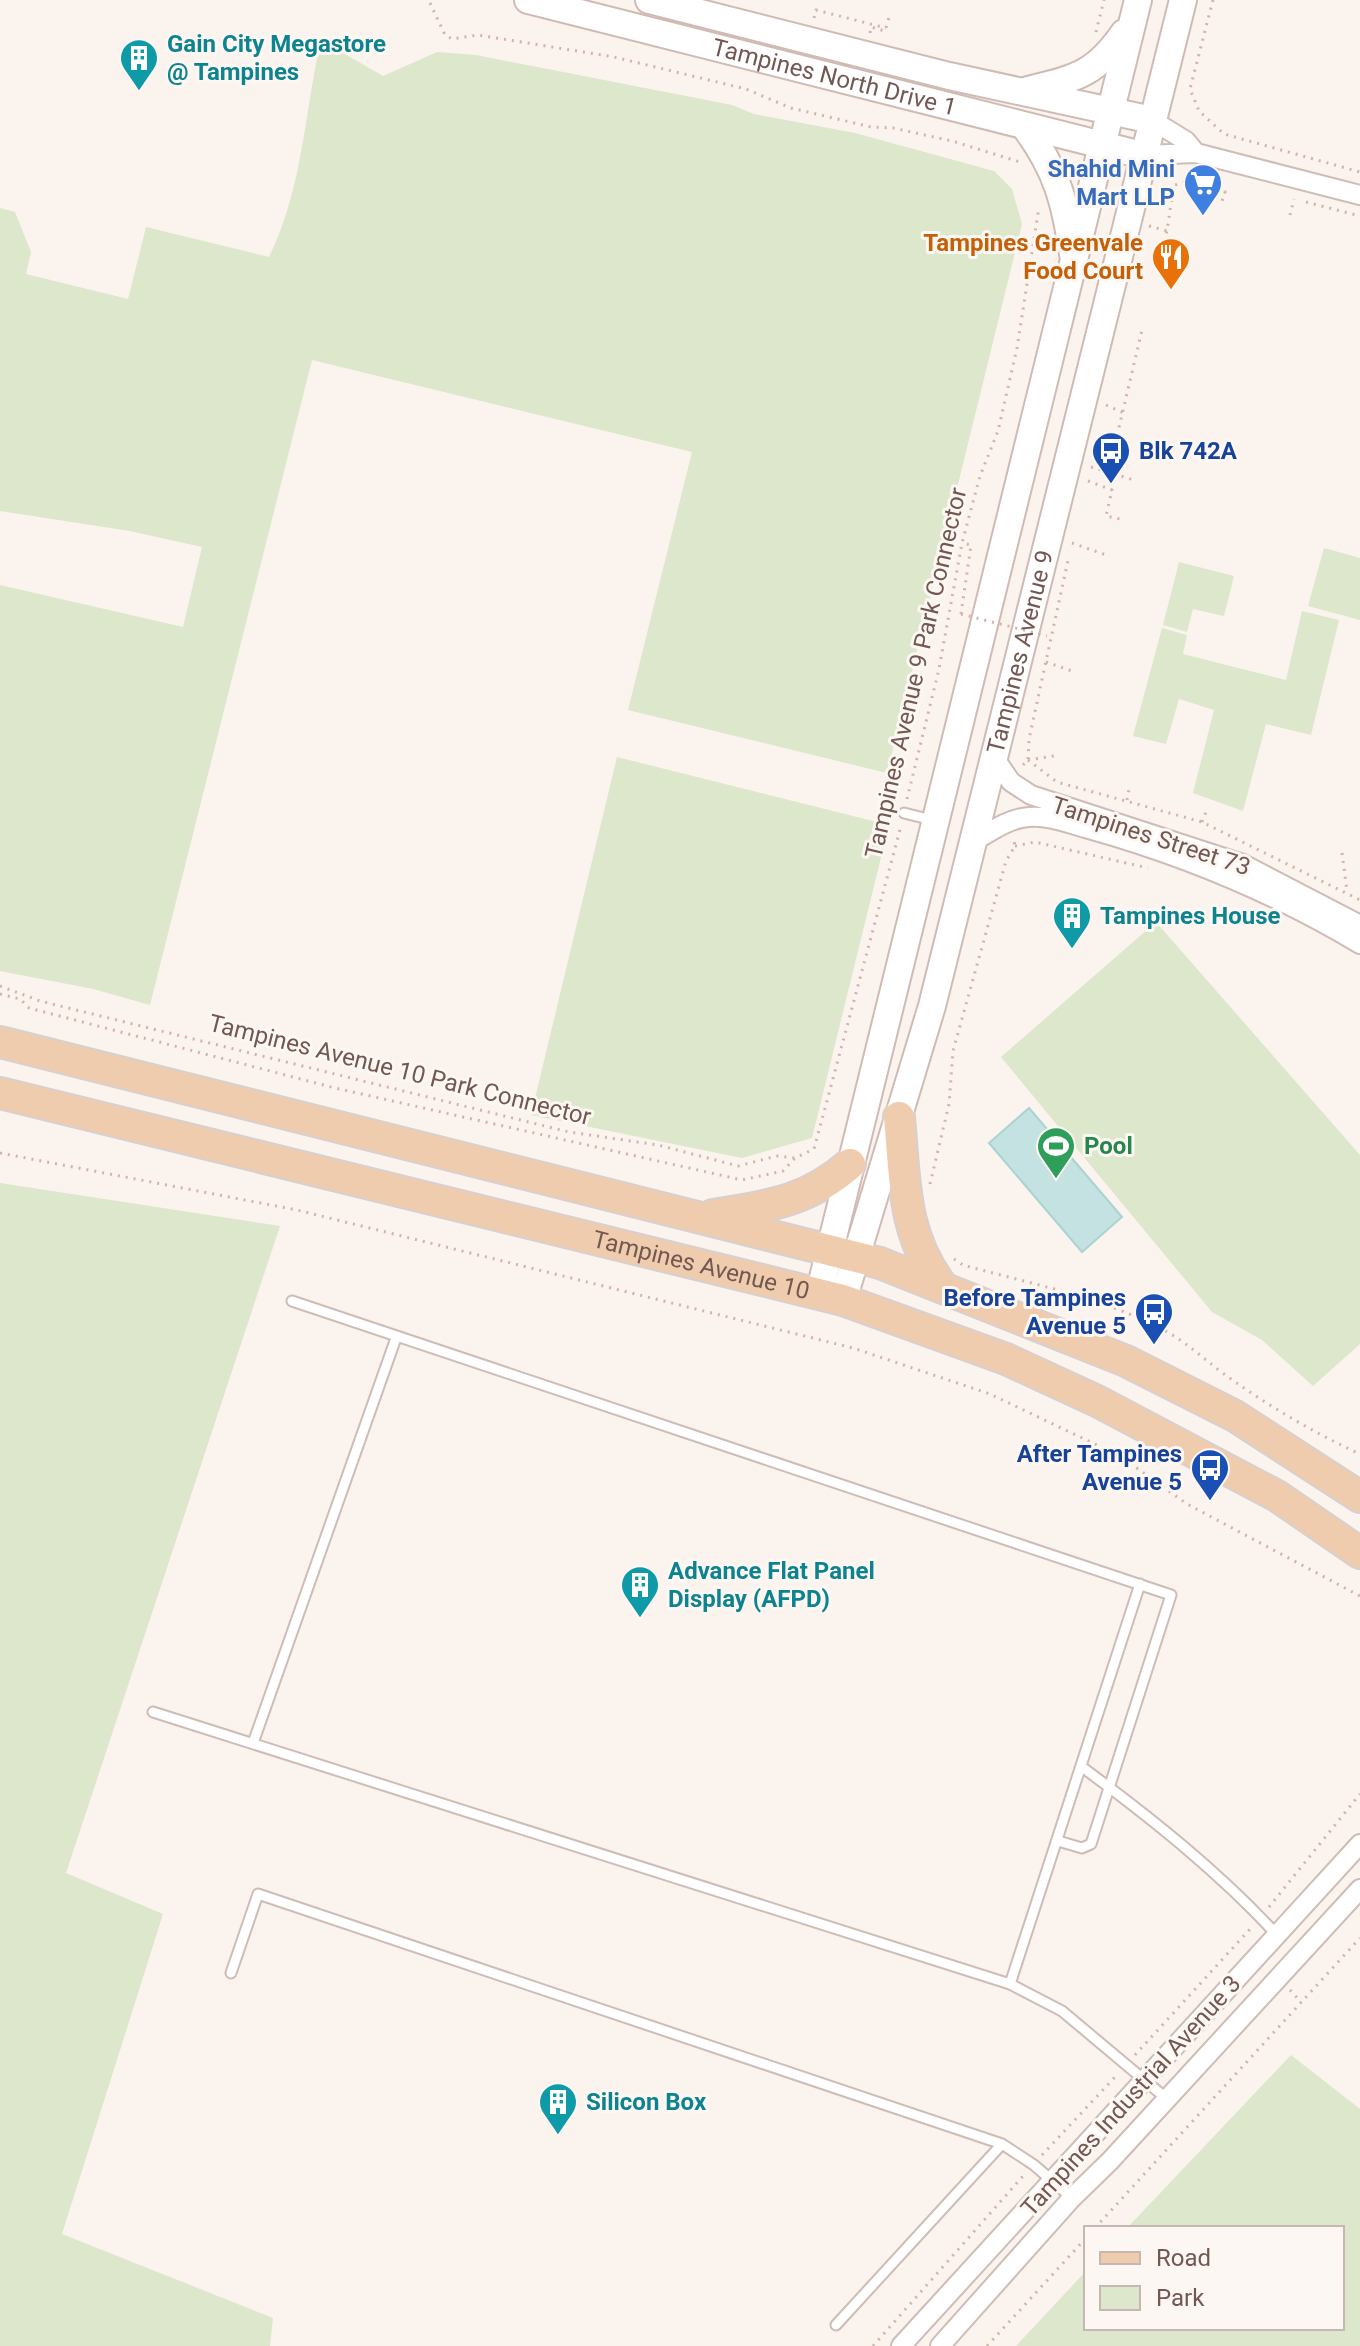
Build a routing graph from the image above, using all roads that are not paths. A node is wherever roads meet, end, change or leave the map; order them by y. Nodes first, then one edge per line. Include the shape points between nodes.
1 (528, 0) edge
2 (649, 0) edge
3 (1183, 0) edge
4 (1136, 10) edge
5 (1023, 92) junction
6 (1112, 110) junction
7 (1152, 120) junction
8 (1025, 127) junction
9 (1103, 148) junction
10 (1196, 153) junction
11 (1142, 155) junction
12 (1360, 195) edge
13 (1075, 265) junction
14 (994, 757) junction
15 (904, 813) road end
16 (935, 820) junction
17 (973, 842) junction
18 (1360, 925) edge
19 (1360, 944) edge
20 (0, 1042) edge
21 (0, 1093) edge
22 (899, 1117) junction
23 (850, 1164) junction
24 (703, 1217) junction
25 (842, 1254) junction
26 (941, 1285) junction
27 (831, 1297) junction
28 (292, 1301) dead end
29 (396, 1338) junction
30 (1360, 1497) edge
31 (1360, 1553) edge
32 (1140, 1584) junction
33 (153, 1712) dead end
34 (253, 1743) junction
35 (1082, 1767) junction
36 (1111, 1789) junction
37 (1058, 1841) junction
38 (1360, 1844) edge
39 (1360, 1889) edge
40 (1277, 1935) junction
41 (231, 1973) dead end
42 (1010, 1984) junction
43 (1145, 2079) junction
44 (1167, 2099) junction
45 (1002, 2144) junction
46 (1054, 2183) junction
47 (1072, 2198) junction
48 (836, 2325) dead end
49 (901, 2346) edge
50 (940, 2346) edge

1 - 8 main road, Tampines North Drive 1
2 - 5 main road, Tampines North Drive 1
3 - 7 main road, Tampines Avenue 9
4 - 5 main road via 1107,58 1092,70
4 - 6 main road, Tampines Avenue 9
5 - 6 main road, Tampines North Drive 1
6 - 7 main road, Tampines North Drive 1
6 - 9 main road, Tampines Avenue 9
7 - 10 street
7 - 11 main road, Tampines Avenue 9
8 - 9 main road, Tampines North Drive 1
8 - 13 main road via 1046,156 1064,197
9 - 11 main road, Tampines North Drive 1
9 - 13 main road, Tampines Avenue 9
10 - 11 street
10 - 12 street
11 - 14 main road, Tampines Avenue 9
13 - 16 main road, Tampines Avenue 9
14 - 17 main road, Tampines Avenue 9
14 - 18 street, Tampines Street 73 via 1011,782 1047,802 1243,864
15 - 16 lane
16 - 23 main road, Tampines Avenue 9
17 - 19 street, Tampines Street 73 via 1016,818 1042,817 1162,852 1316,917
17 - 22 main road, Tampines Avenue 9
20 - 24 main road, Tampines Avenue 10
21 - 27 main road, Tampines Avenue 10
22 - 25 main road, Tampines Avenue 9
22 - 26 main road via 910,1223 921,1258
23 - 24 main road via 826,1186 805,1196
23 - 25 main road, Tampines Avenue 9
24 - 25 main road, Tampines Avenue 10
25 - 26 main road, Tampines Avenue 10
25 - 27 main road, Tampines Avenue 9
26 - 30 main road, Tampines Avenue 10 via 1153,1375 1235,1416
27 - 31 main road, Tampines Avenue 10 via 1006,1359 1097,1401 1277,1496
28 - 29 lane
29 - 32 lane
29 - 34 lane
32 - 35 lane
32 - 36 lane via 1171,1595
33 - 34 lane
34 - 42 lane
35 - 36 lane
35 - 37 lane
36 - 37 lane via 1091,1844 1082,1848
36 - 40 lane via 1237,1892
37 - 42 lane
38 - 40 street, Tampines Industrial Avenue 3
39 - 44 street, Tampines Industrial Avenue 3
40 - 43 street, Tampines Industrial Avenue 3
41 - 45 lane via 258,1894
42 - 43 lane via 1062,2011
43 - 44 lane
43 - 46 street, Tampines Industrial Avenue 3
44 - 47 street, Tampines Industrial Avenue 3
45 - 46 lane
45 - 48 lane
46 - 47 lane
46 - 49 street, Tampines Industrial Avenue 3
47 - 50 street, Tampines Industrial Avenue 3

